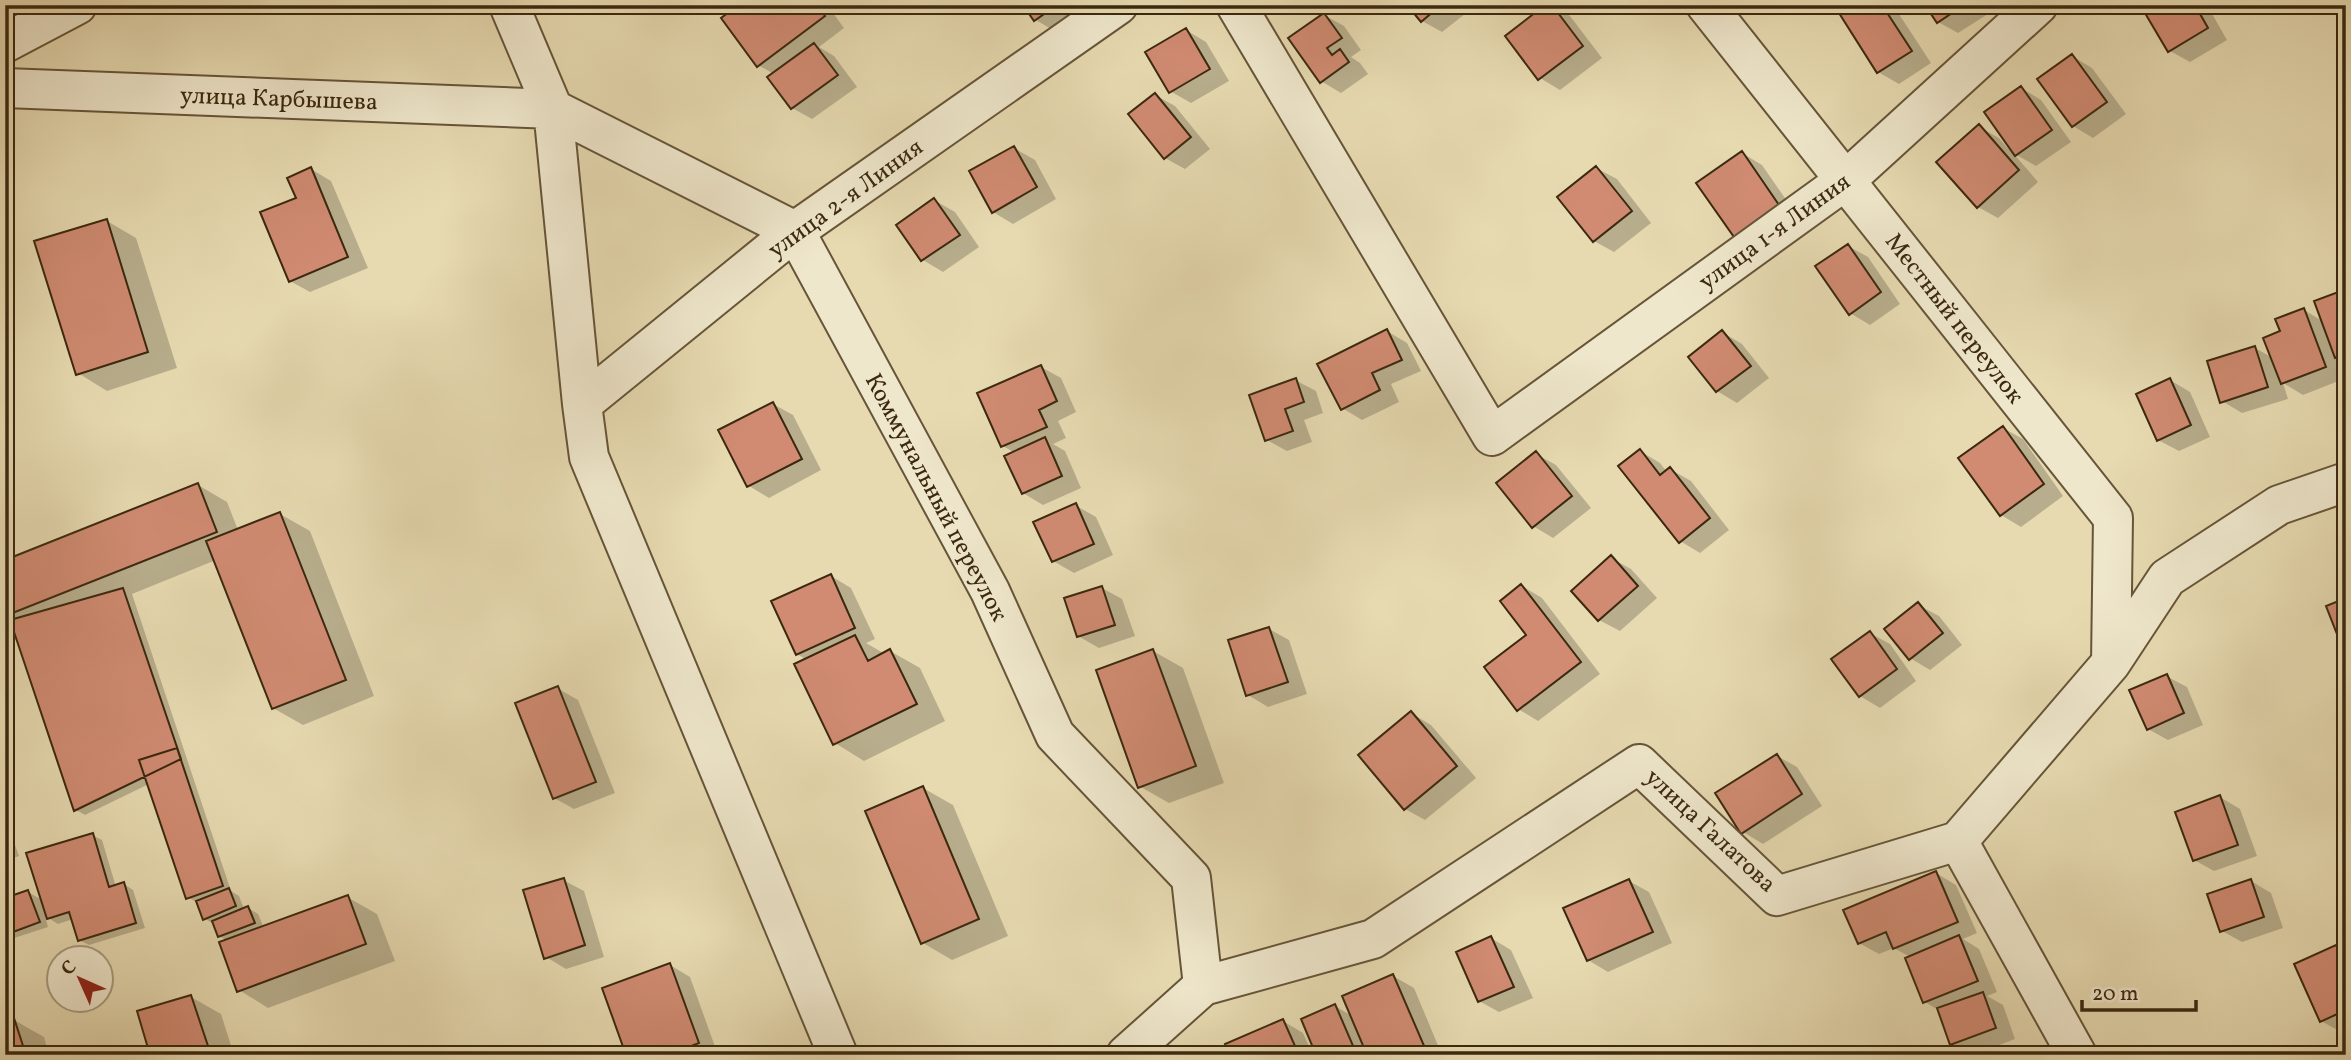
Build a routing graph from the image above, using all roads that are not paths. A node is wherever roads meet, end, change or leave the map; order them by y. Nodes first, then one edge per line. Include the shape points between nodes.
1 (77, 5) edge
2 (509, 5) edge
3 (1118, 5) edge
4 (1236, 5) edge
5 (1706, 5) edge
6 (2038, 5) edge
7 (5, 43) edge
8 (5, 88) edge
9 (554, 109) junction
10 (1846, 180) junction
11 (795, 231) junction
12 (582, 404) junction
13 (2346, 482) edge
14 (2111, 663) junction
15 (1958, 841) junction
16 (1203, 986) junction
17 (838, 1055) edge
18 (1126, 1055) edge
19 (2077, 1055) edge

1 - 7 street
2 - 9 street
3 - 11 street, улица 2-я Линия
4 - 10 street, улица 1-я Линия via 1492,436
5 - 10 street, Местный переулок
6 - 10 street, улица 1-я Линия
8 - 9 street, улица Карбышева
9 - 11 street
9 - 12 street
10 - 14 street, Местный переулок via 2113,518
11 - 12 street, улица 2-я Линия
11 - 16 street, Коммунальный переулок via 990,592 1055,735 1191,878
12 - 17 street via 589,457
13 - 14 street via 2279,505 2168,578
14 - 15 street
15 - 16 street, улица Галатова via 1777,896 1639,764 1373,939
15 - 19 street
16 - 18 street, улица Галатова

